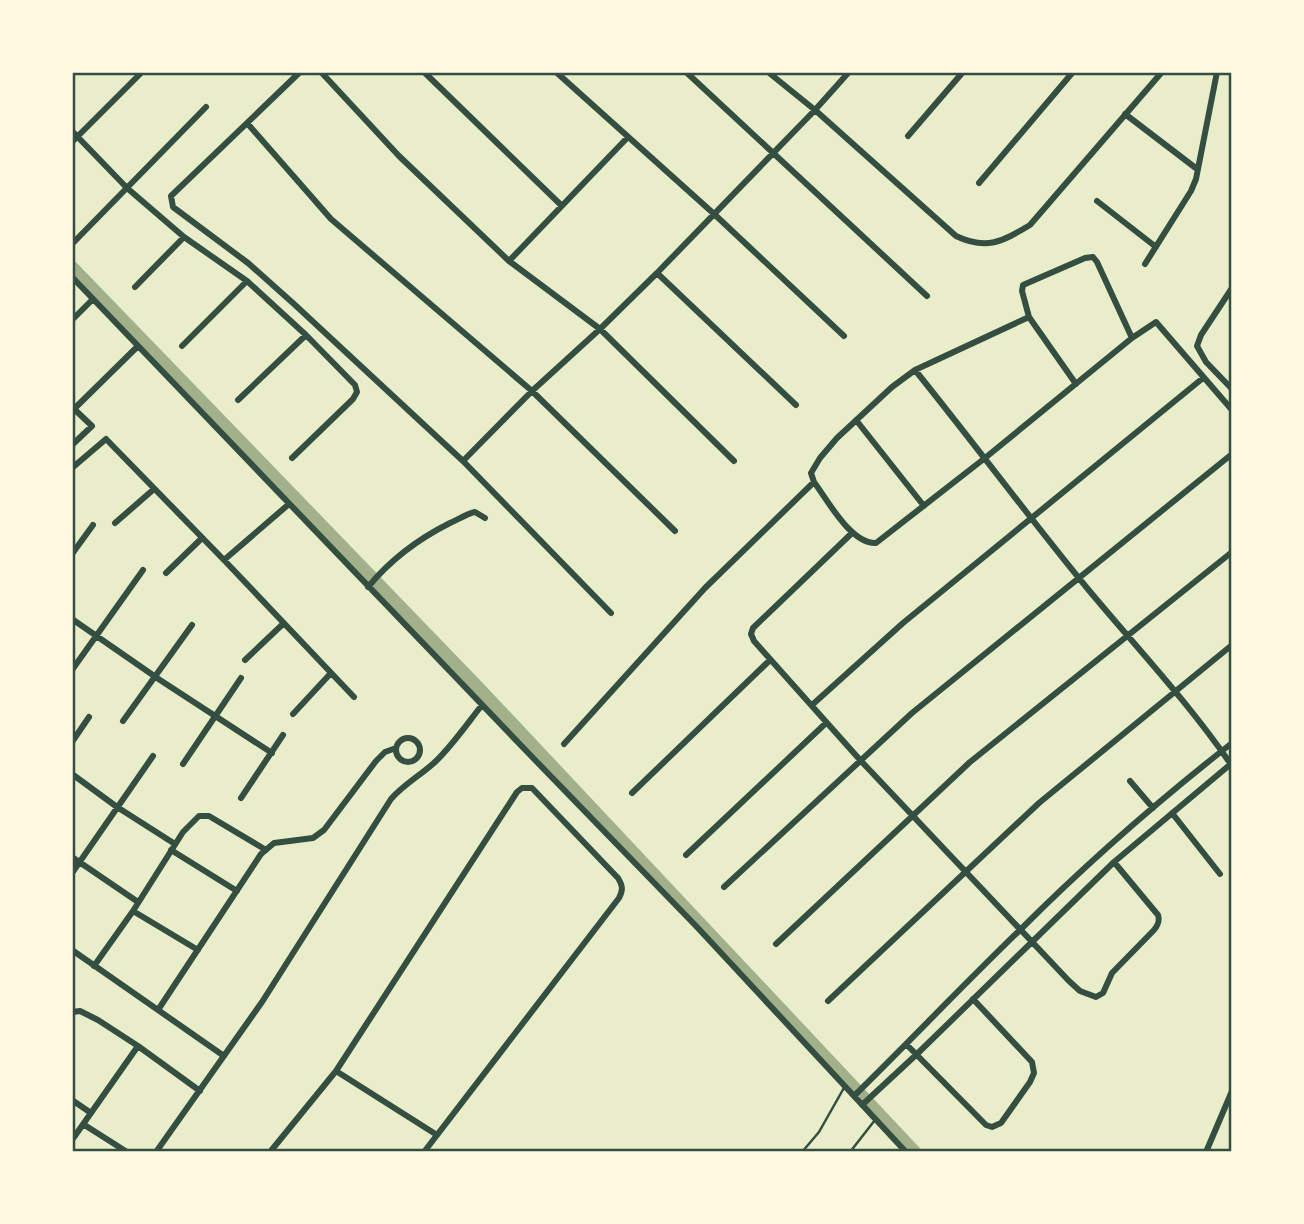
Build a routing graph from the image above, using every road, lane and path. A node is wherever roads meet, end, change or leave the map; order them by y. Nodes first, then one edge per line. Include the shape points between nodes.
1 (142, 72) edge
2 (300, 72) edge
3 (321, 72) edge
4 (424, 72) edge
5 (556, 72) edge
6 (686, 72) edge
7 (768, 72) edge
8 (849, 72) edge
9 (963, 72) edge
10 (1073, 72) edge
11 (1162, 72) edge
12 (1217, 72) edge
13 (206, 107) dead end
14 (815, 110) junction
15 (1125, 114) junction
16 (247, 123) junction
17 (74, 136) edge
18 (908, 136) dead end
19 (628, 137) junction
20 (772, 153) junction
21 (1197, 169) junction
22 (979, 183) dead end
23 (127, 188) junction
24 (1097, 201) dead end
25 (562, 206) junction
26 (713, 214) junction
27 (184, 237) junction
28 (72, 244) edge
29 (1156, 247) junction
30 (509, 261) junction
31 (1145, 264) dead end
32 (657, 273) junction
33 (72, 277) edge
34 (247, 281) junction
35 (135, 288) dead end
36 (1232, 288) edge
37 (927, 296) dead end
38 (93, 299) junction
39 (1029, 317) junction
40 (72, 320) edge
41 (600, 329) junction
42 (306, 335) junction
43 (844, 336) dead end
44 (1132, 338) junction
45 (138, 346) junction
46 (182, 346) dead end
47 (915, 370) junction
48 (1203, 378) junction
49 (1076, 384) junction
50 (1232, 389) edge
51 (532, 391) junction
52 (238, 400) dead end
53 (796, 405) dead end
54 (73, 408) edge
55 (1232, 410) edge
56 (856, 420) junction
57 (72, 444) edge
58 (1232, 454) edge
59 (292, 458) dead end
60 (985, 458) junction
61 (463, 461) junction
62 (734, 461) dead end
63 (72, 468) edge
64 (814, 482) junction
65 (154, 489) junction
66 (289, 504) junction
67 (924, 506) junction
68 (485, 518) dead end
69 (1032, 518) junction
70 (115, 523) dead end
71 (93, 524) dead end
72 (675, 531) dead end
73 (852, 533) junction
74 (202, 538) junction
75 (1232, 552) edge
76 (72, 554) edge
77 (224, 560) junction
78 (143, 570) dead end
79 (166, 573) dead end
80 (1079, 578) junction
81 (371, 584) junction
82 (611, 613) dead end
83 (72, 619) edge
84 (284, 622) junction
85 (192, 625) dead end
86 (1126, 635) junction
87 (96, 636) junction
88 (1232, 645) edge
89 (245, 660) dead end
90 (770, 660) junction
91 (72, 670) edge
92 (331, 673) junction
93 (156, 677) junction
94 (241, 678) dead end
95 (1174, 692) junction
96 (354, 697) dead end
97 (482, 705) junction
98 (812, 705) junction
99 (293, 714) dead end
100 (215, 716) junction
101 (89, 717) dead end
102 (122, 721) dead end
103 (826, 723) junction
104 (283, 735) dead end
105 (72, 742) edge
106 (1232, 743) edge
107 (564, 744) dead end
108 (396, 748) junction
109 (1222, 751) junction
110 (272, 753) junction
111 (153, 756) dead end
112 (418, 756) junction
113 (861, 761) junction
114 (183, 764) dead end
115 (433, 764) junction
116 (1232, 764) edge
117 (72, 774) edge
118 (1130, 781) dead end
119 (632, 793) dead end
120 (241, 798) dead end
121 (117, 807) junction
122 (1153, 808) junction
123 (1172, 813) junction
124 (913, 816) junction
125 (173, 847) junction
126 (266, 850) junction
127 (686, 855) dead end
128 (72, 857) edge
129 (79, 862) junction
130 (1114, 862) junction
131 (966, 872) junction
132 (72, 873) edge
133 (1220, 874) dead end
134 (724, 887) dead end
135 (237, 891) junction
136 (138, 902) junction
137 (133, 911) junction
138 (1021, 929) junction
139 (1032, 941) junction
140 (776, 944) dead end
141 (72, 950) edge
142 (198, 950) junction
143 (94, 966) junction
144 (973, 999) junction
145 (828, 1001) dead end
146 (158, 1010) junction
147 (72, 1012) edge
148 (906, 1044) junction
149 (138, 1046) junction
150 (917, 1054) junction
151 (224, 1056) junction
152 (336, 1071) junction
153 (845, 1086) junction
154 (200, 1091) junction
155 (1232, 1091) edge
156 (857, 1093) junction
157 (72, 1100) edge
158 (862, 1105) junction
159 (91, 1113) junction
160 (875, 1120) junction
161 (83, 1124) junction
162 (437, 1135) junction
163 (72, 1140) edge
164 (127, 1152) edge
165 (156, 1152) edge
166 (270, 1152) edge
167 (424, 1152) edge
168 (802, 1152) edge
169 (850, 1152) edge
170 (906, 1152) edge
171 (1206, 1152) edge

1 - 17 street
2 - 16 street
3 - 30 street via 399,156
4 - 25 street
5 - 19 street
6 - 20 street
7 - 14 street
8 - 14 street
9 - 18 street
10 - 22 street
11 - 15 street
12 - 21 street
13 - 23 street
14 - 15 street via 956,236 984,245 1030,225
14 - 20 street
15 - 21 street
16 - 51 street via 331,219
16 - 61 street via 171,196 173,207 248,262
17 - 23 street
19 - 25 street
19 - 26 street
20 - 26 street
20 - 37 street
21 - 29 street via 1191,191
23 - 27 street
23 - 28 street
24 - 29 street
25 - 30 street
26 - 32 street
26 - 43 street
27 - 34 street
27 - 35 street
29 - 31 street
30 - 41 street
32 - 41 street
32 - 53 street
33 - 38 street
34 - 42 street
34 - 46 street
36 - 50 street via 1197,346
38 - 40 street
38 - 45 street
39 - 44 street via 1023,285 1093,257
39 - 47 street
39 - 49 street
41 - 51 street
41 - 62 street
42 - 52 street
42 - 59 street via 357,392
44 - 48 street via 1156,322
44 - 49 street
45 - 54 street
45 - 66 street
47 - 56 street
47 - 60 street
48 - 55 street
48 - 69 street
49 - 60 street
51 - 61 street
51 - 72 street
54 - 57 street via 92,426
56 - 64 street via 815,466 811,473
56 - 67 street
58 - 80 street
60 - 67 street
60 - 69 street
61 - 82 street
63 - 65 street via 106,439
64 - 73 street
64 - 107 street via 705,588
65 - 70 street
65 - 74 street
66 - 77 street
66 - 81 street
67 - 73 street via 876,543
68 - 81 street via 475,512 431,533 405,550
69 - 80 street
69 - 98 street via 903,622
71 - 76 street
73 - 90 street via 753,628 752,637
74 - 77 street
74 - 79 street
75 - 86 street
77 - 84 street
78 - 87 street
80 - 86 street
80 - 113 street via 912,713
81 - 97 street
83 - 87 street
84 - 89 street
84 - 92 street
85 - 93 street
86 - 95 street
86 - 124 street via 970,762
87 - 91 street
87 - 93 street
88 - 95 street
90 - 98 street
90 - 119 street
92 - 96 street
92 - 99 street
93 - 100 street
93 - 102 street
94 - 100 street
95 - 109 street
95 - 131 street via 1039,803
97 - 115 street
97 - 153 street
98 - 103 street
100 - 110 street
100 - 114 street
101 - 105 street
103 - 113 street
103 - 127 street
104 - 110 street
106 - 109 street
108 - 112 street via 404,761
108 - 112 street via 404,738 412,739 419,748
108 - 126 street via 376,761 324,830 313,838 274,843
109 - 116 street
109 - 122 street
110 - 120 street
111 - 121 street
112 - 115 street
113 - 124 street
113 - 134 street
115 - 151 street via 391,799
116 - 123 street
117 - 121 street
118 - 122 street
121 - 125 street
121 - 129 street
122 - 138 street
123 - 130 street
123 - 133 street
124 - 131 street
124 - 140 street
125 - 126 street via 204,815
125 - 135 street
125 - 136 street
126 - 135 street
128 - 129 street
129 - 132 street
129 - 136 street
130 - 139 street
130 - 139 street via 1159,919 1112,973 1101,995 1080,991
131 - 138 street
131 - 145 street
135 - 142 street
136 - 137 street
137 - 142 street
137 - 143 street
138 - 139 street
138 - 148 street
139 - 144 street
141 - 143 street
142 - 146 street
143 - 146 street
144 - 150 street
144 - 150 street via 1034,1067 1030,1082 1001,1123 986,1125
146 - 151 street
147 - 149 street via 98,1020
148 - 150 street
148 - 156 street
149 - 154 street
149 - 159 street
150 - 158 street
151 - 154 street
152 - 162 street
152 - 162 street via 517,792 527,787 535,790 618,878 622,892
152 - 166 street
153 - 156 street
153 - 168 lane
154 - 165 street
155 - 171 street
156 - 158 street
157 - 159 street
158 - 160 street
159 - 161 street
160 - 169 lane
160 - 170 street
161 - 163 street
161 - 164 street
162 - 167 street

